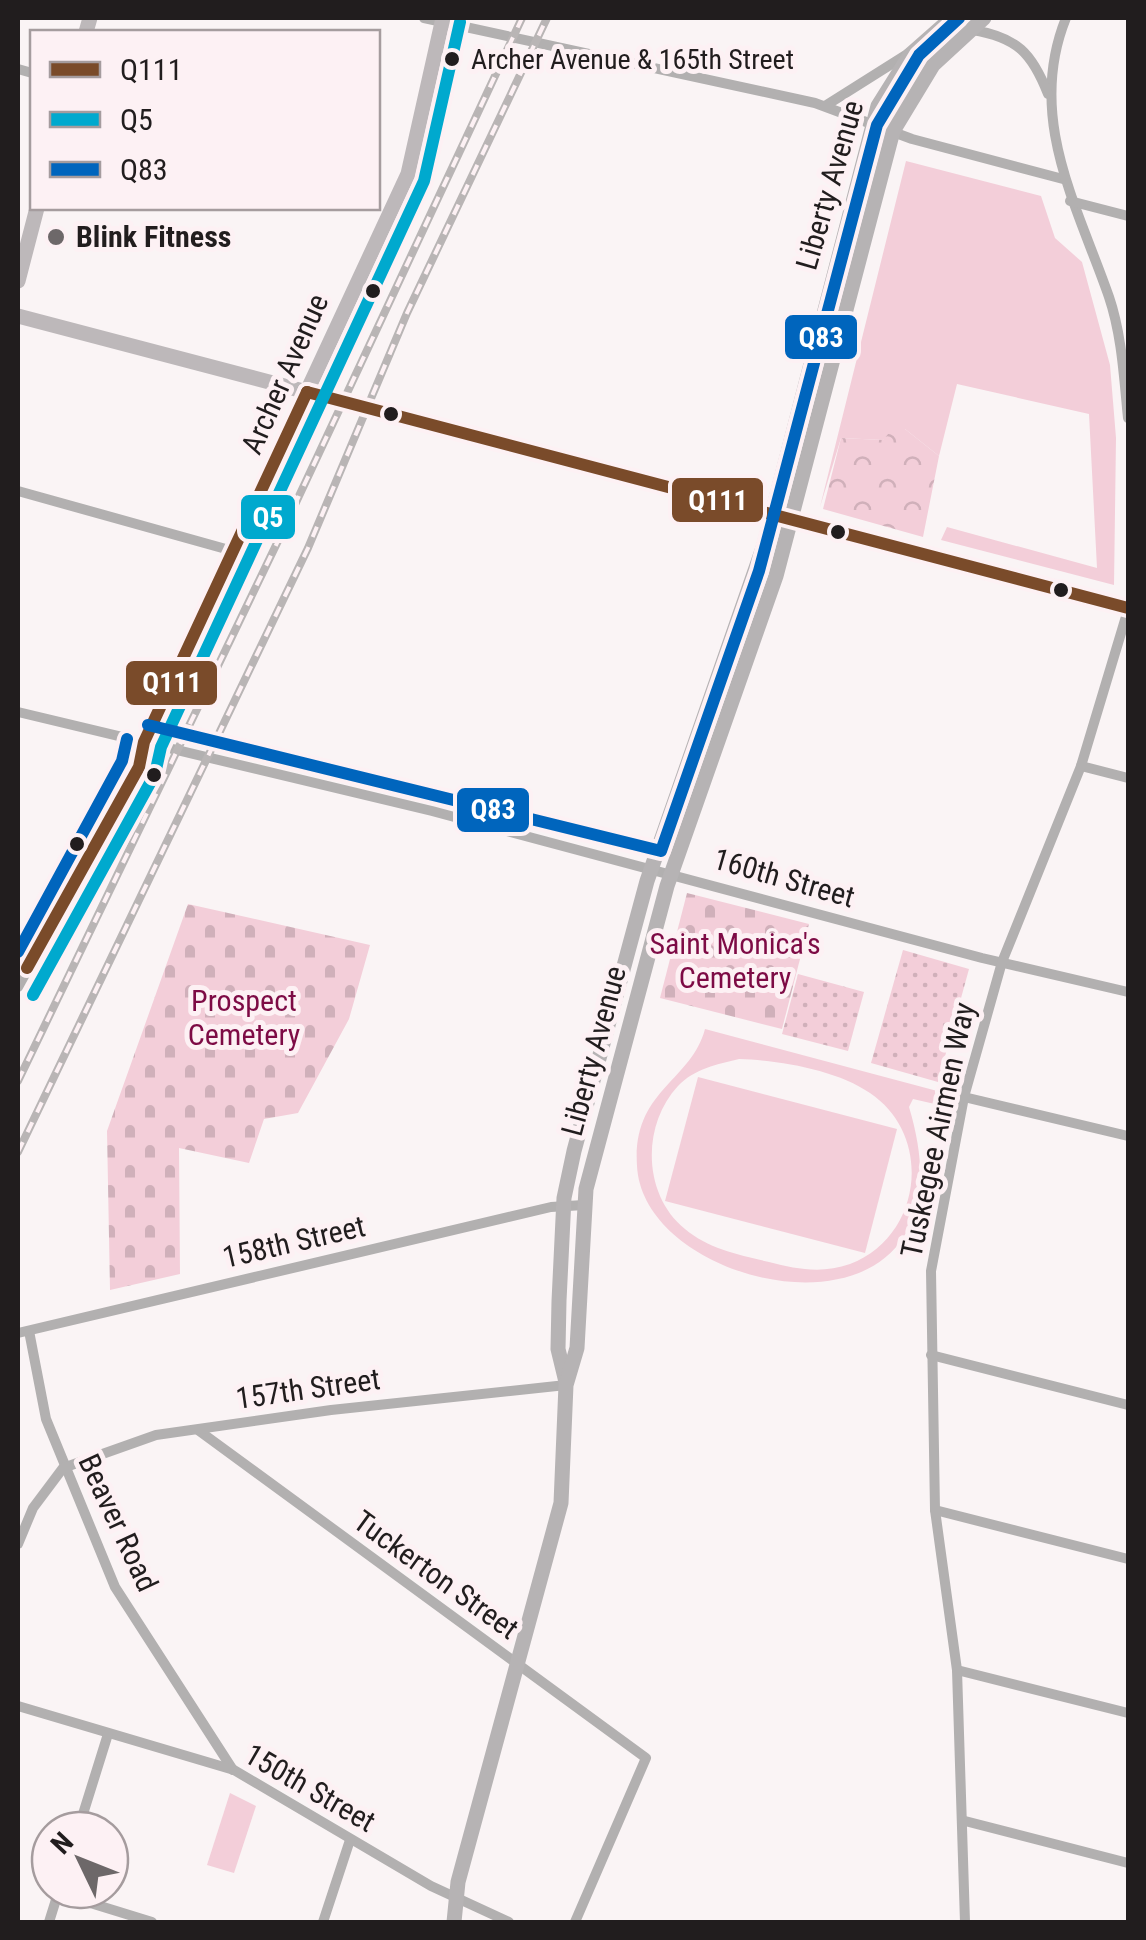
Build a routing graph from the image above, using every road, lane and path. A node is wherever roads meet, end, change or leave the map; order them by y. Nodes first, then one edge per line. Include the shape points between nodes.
1 (424, 18) edge
2 (952, 18) edge
3 (1066, 18) edge
4 (443, 20) edge
5 (978, 24) edge
6 (916, 49) junction
7 (1052, 102) junction
8 (825, 106) junction
9 (873, 123) junction
10 (894, 131) junction
11 (1063, 179) junction
12 (1070, 201) junction
13 (37, 210) edge
14 (1128, 216) edge
15 (18, 279) edge
16 (18, 316) edge
17 (307, 392) junction
18 (1128, 418) edge
19 (18, 491) edge
20 (772, 514) junction
21 (792, 520) junction
22 (233, 551) junction
23 (1128, 609) edge
24 (18, 712) edge
25 (144, 742) junction
26 (1081, 766) junction
27 (1128, 778) edge
28 (651, 868) junction
29 (672, 872) junction
30 (18, 950) edge
31 (1002, 962) junction
32 (22, 965) edge
33 (18, 987) edge
34 (1128, 992) edge
35 (964, 1097) junction
36 (1128, 1136) edge
37 (564, 1205) junction
38 (584, 1206) junction
39 (23, 1332) edge
40 (931, 1355) junction
41 (566, 1386) junction
42 (1128, 1405) edge
43 (198, 1430) junction
44 (63, 1468) junction
45 (934, 1510) junction
46 (18, 1544) edge
47 (1128, 1559) edge
48 (516, 1665) junction
49 (957, 1670) junction
50 (18, 1706) edge
51 (1128, 1713) edge
52 (108, 1734) junction
53 (234, 1770) junction
54 (84, 1810) edge
55 (964, 1821) junction
56 (350, 1840) junction
57 (1128, 1863) edge
58 (456, 1898) junction
59 (114, 1910) edge
60 (152, 1922) edge
61 (324, 1922) edge
62 (454, 1922) edge
63 (510, 1922) edge
64 (575, 1922) edge
65 (965, 1922) edge

1 - 4 street
2 - 6 main road, Liberty Avenue
3 - 7 street via 1053,55
4 - 8 street
4 - 17 main road, Archer Avenue via 408,174
5 - 7 street via 1025,48
5 - 10 main road, Liberty Avenue via 927,74
6 - 8 street, Liberty Avenue
6 - 9 main road, Liberty Avenue via 889,85
7 - 11 street
8 - 9 street
9 - 10 street
9 - 20 main road, Liberty Avenue
10 - 11 street
10 - 21 main road, Liberty Avenue
11 - 12 street
12 - 14 street
12 - 18 street via 1110,300
13 - 15 main road
16 - 17 main road
17 - 20 main road
17 - 22 main road, Archer Avenue
19 - 22 street
20 - 21 main road
20 - 28 main road, Liberty Avenue
21 - 23 main road
21 - 29 main road, Liberty Avenue
22 - 25 main road, Archer Avenue
23 - 26 street, Tuskegee Airmen Way
24 - 25 street, 160th Street
25 - 28 street, 160th Street
25 - 30 main road, Archer Avenue
25 - 32 street, Archer Avenue via 139,767
26 - 27 street
26 - 31 street, Tuskegee Airmen Way
28 - 29 street, 160th Street
28 - 37 main road, Liberty Avenue
29 - 31 street, 160th Street
29 - 38 main road, Liberty Avenue
31 - 34 street, 160th Street
31 - 35 street, Tuskegee Airmen Way
32 - 33 street, Archer Avenue
35 - 36 street
35 - 40 street, Tuskegee Airmen Way via 931,1271
37 - 38 street, 158th Street
37 - 39 street, 158th Street
37 - 41 main road, Liberty Avenue via 558,1350
38 - 41 main road, Liberty Avenue via 577,1348
39 - 44 street, Beaver Road
40 - 42 street
40 - 45 street, Tuskegee Airmen Way
41 - 43 street, 157th Street
41 - 48 main road, Liberty Avenue via 561,1503
43 - 44 street, 157th Street via 156,1434
43 - 48 street, Tuckerton Street
44 - 46 street via 33,1508
44 - 53 street, Beaver Road via 114,1586
45 - 47 street
45 - 49 street, Tuskegee Airmen Way
48 - 58 main road, Liberty Avenue
48 - 64 street, Tuckerton Street via 646,1758
49 - 51 street
49 - 55 street, Tuskegee Airmen Way
50 - 52 street, 150th Street
52 - 53 street, 150th Street
52 - 54 street
53 - 56 street, 150th Street
55 - 57 street
55 - 65 street, Tuskegee Airmen Way
56 - 58 street, 150th Street
56 - 61 street
58 - 62 main road, Liberty Avenue
58 - 63 street, 150th Street
59 - 60 street

